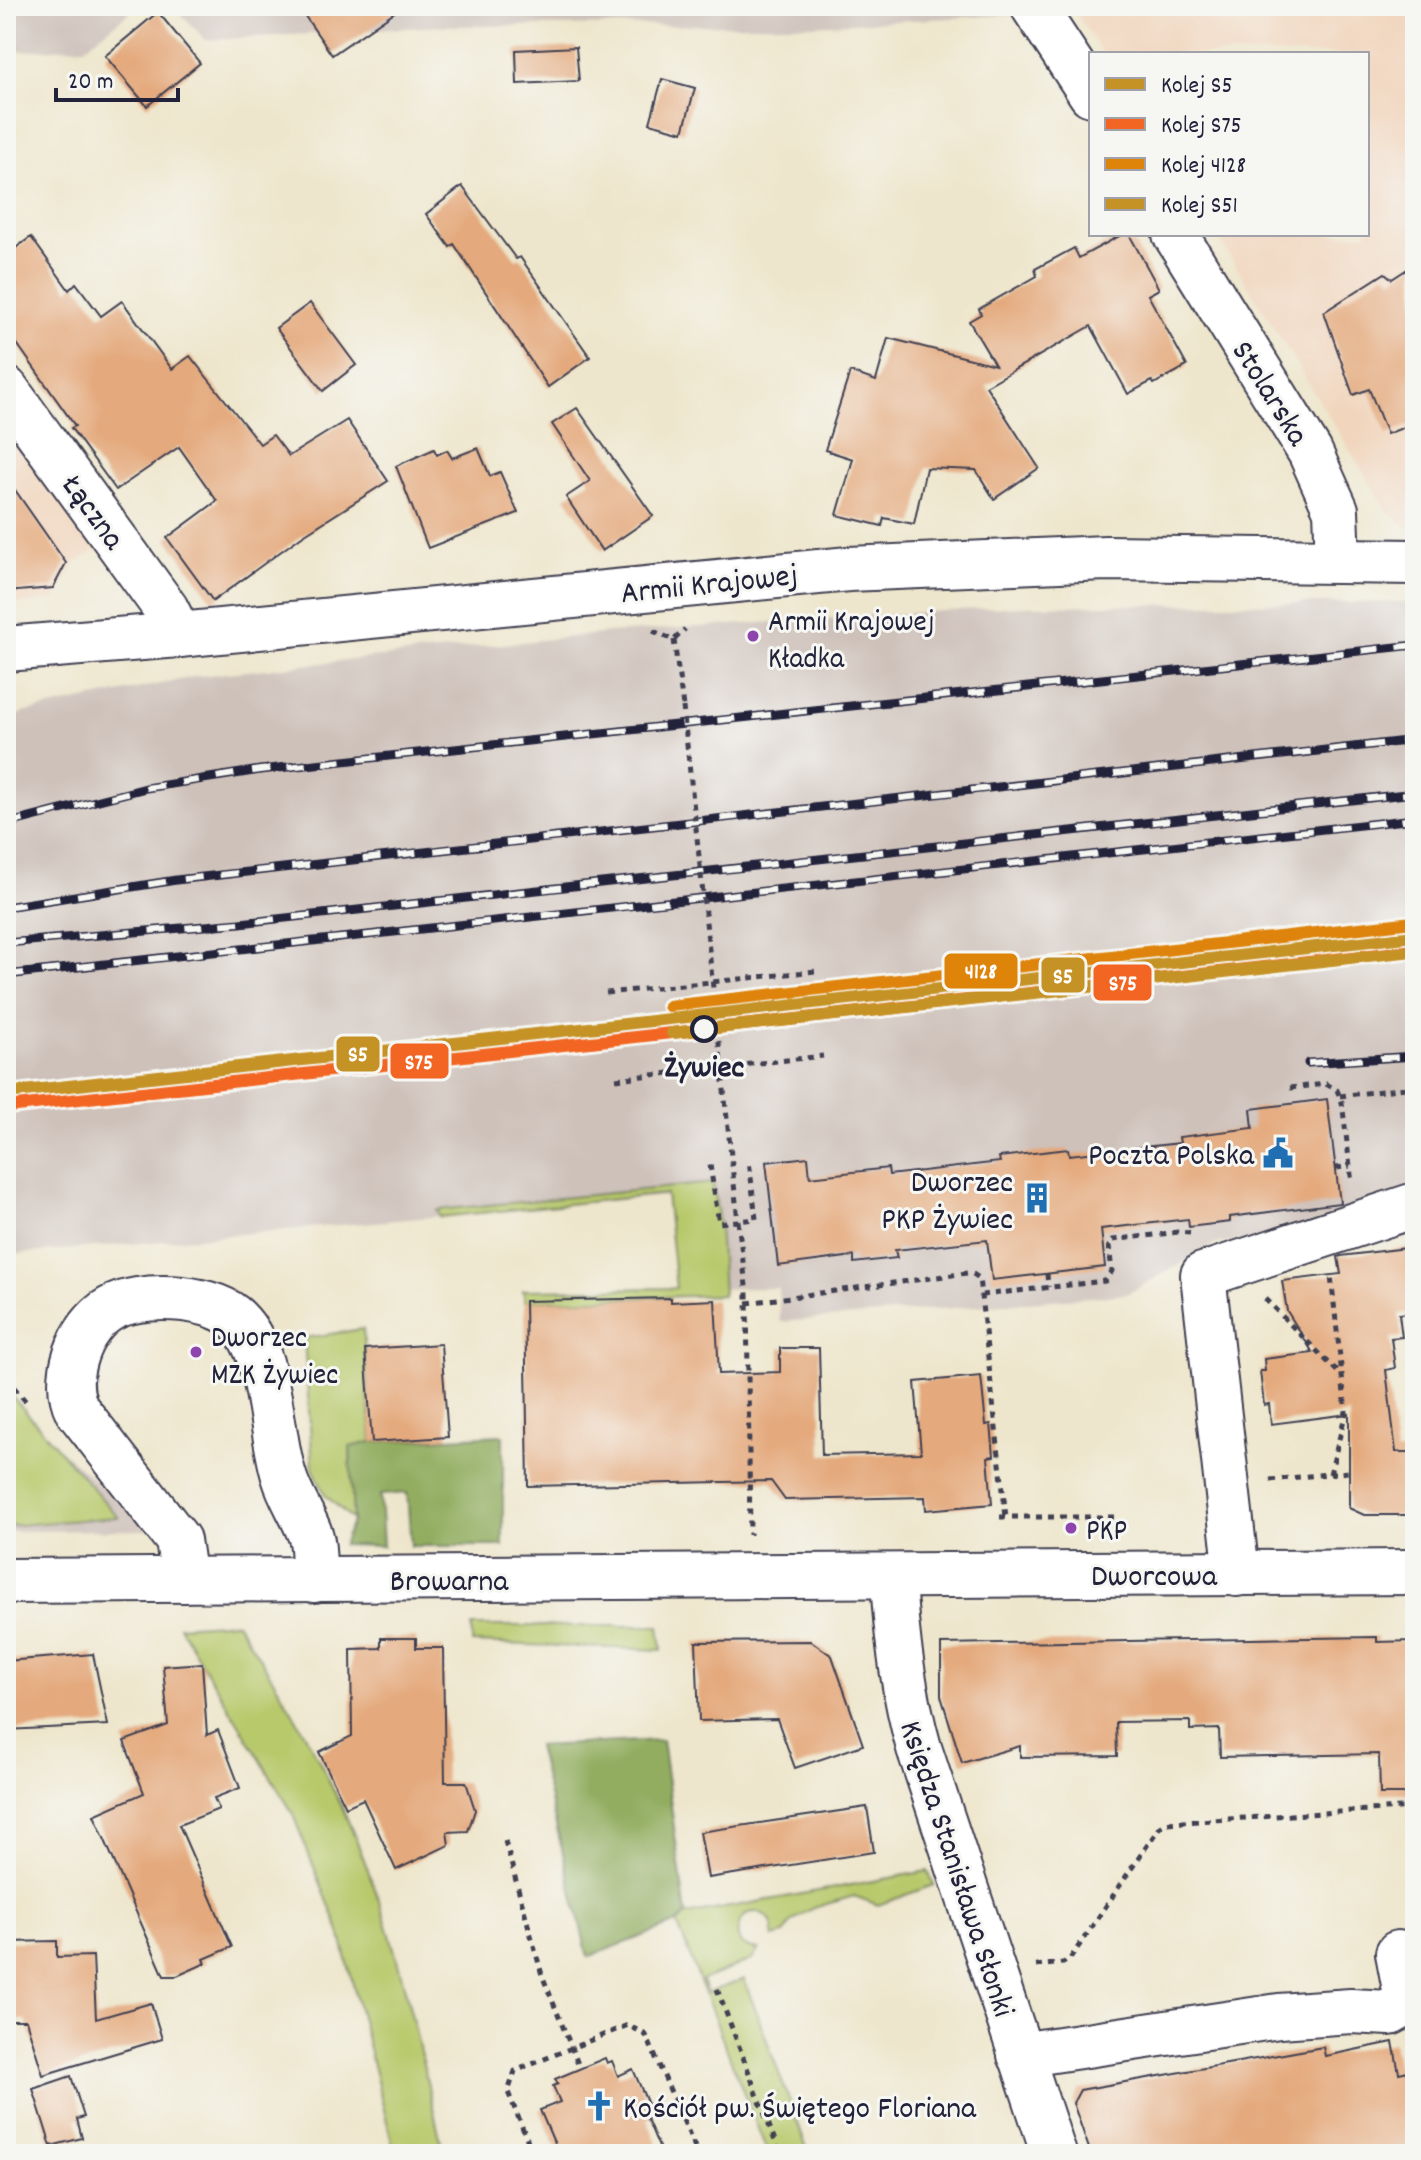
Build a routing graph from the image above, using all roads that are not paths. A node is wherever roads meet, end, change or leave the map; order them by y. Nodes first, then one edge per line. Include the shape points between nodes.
1 (1033, 6) edge
2 (1089, 91) edge
3 (1176, 236) edge
4 (6, 389) edge
5 (1338, 561) junction
6 (1415, 562) edge
7 (179, 635) junction
8 (6, 649) edge
9 (1415, 1205) edge
10 (1415, 1572) edge
11 (1237, 1574) junction
12 (893, 1577) junction
13 (184, 1580) junction
14 (314, 1580) junction
15 (6, 1581) edge
16 (1398, 1953) dead end
17 (1020, 2055) junction
18 (1054, 2154) edge

1 - 2 street
3 - 5 street, Stolarska via 1310,452 1336,510
4 - 7 street, Łączna via 166,609
5 - 6 street, Armii Krajowej
5 - 7 street, Armii Krajowej via 1106,558 849,569
7 - 8 street, Armii Krajowej
9 - 11 street via 1203,1275
10 - 11 street, Dworcowa
11 - 12 street, Dworcowa
12 - 14 street, Browarna
12 - 17 street, Księdza Stanisława Słonki via 900,1663 915,1735
13 - 14 street, Browarna
13 - 14 street via 178,1540 77,1410 70,1388 71,1367 84,1338 108,1310 151,1299 208,1303 233,1315 249,1335 259,1356 283,1475 311,1539
13 - 15 street, Browarna
16 - 17 street via 1406,1995 1390,2013 1279,2016
17 - 18 street, Księdza Stanisława Słonki

